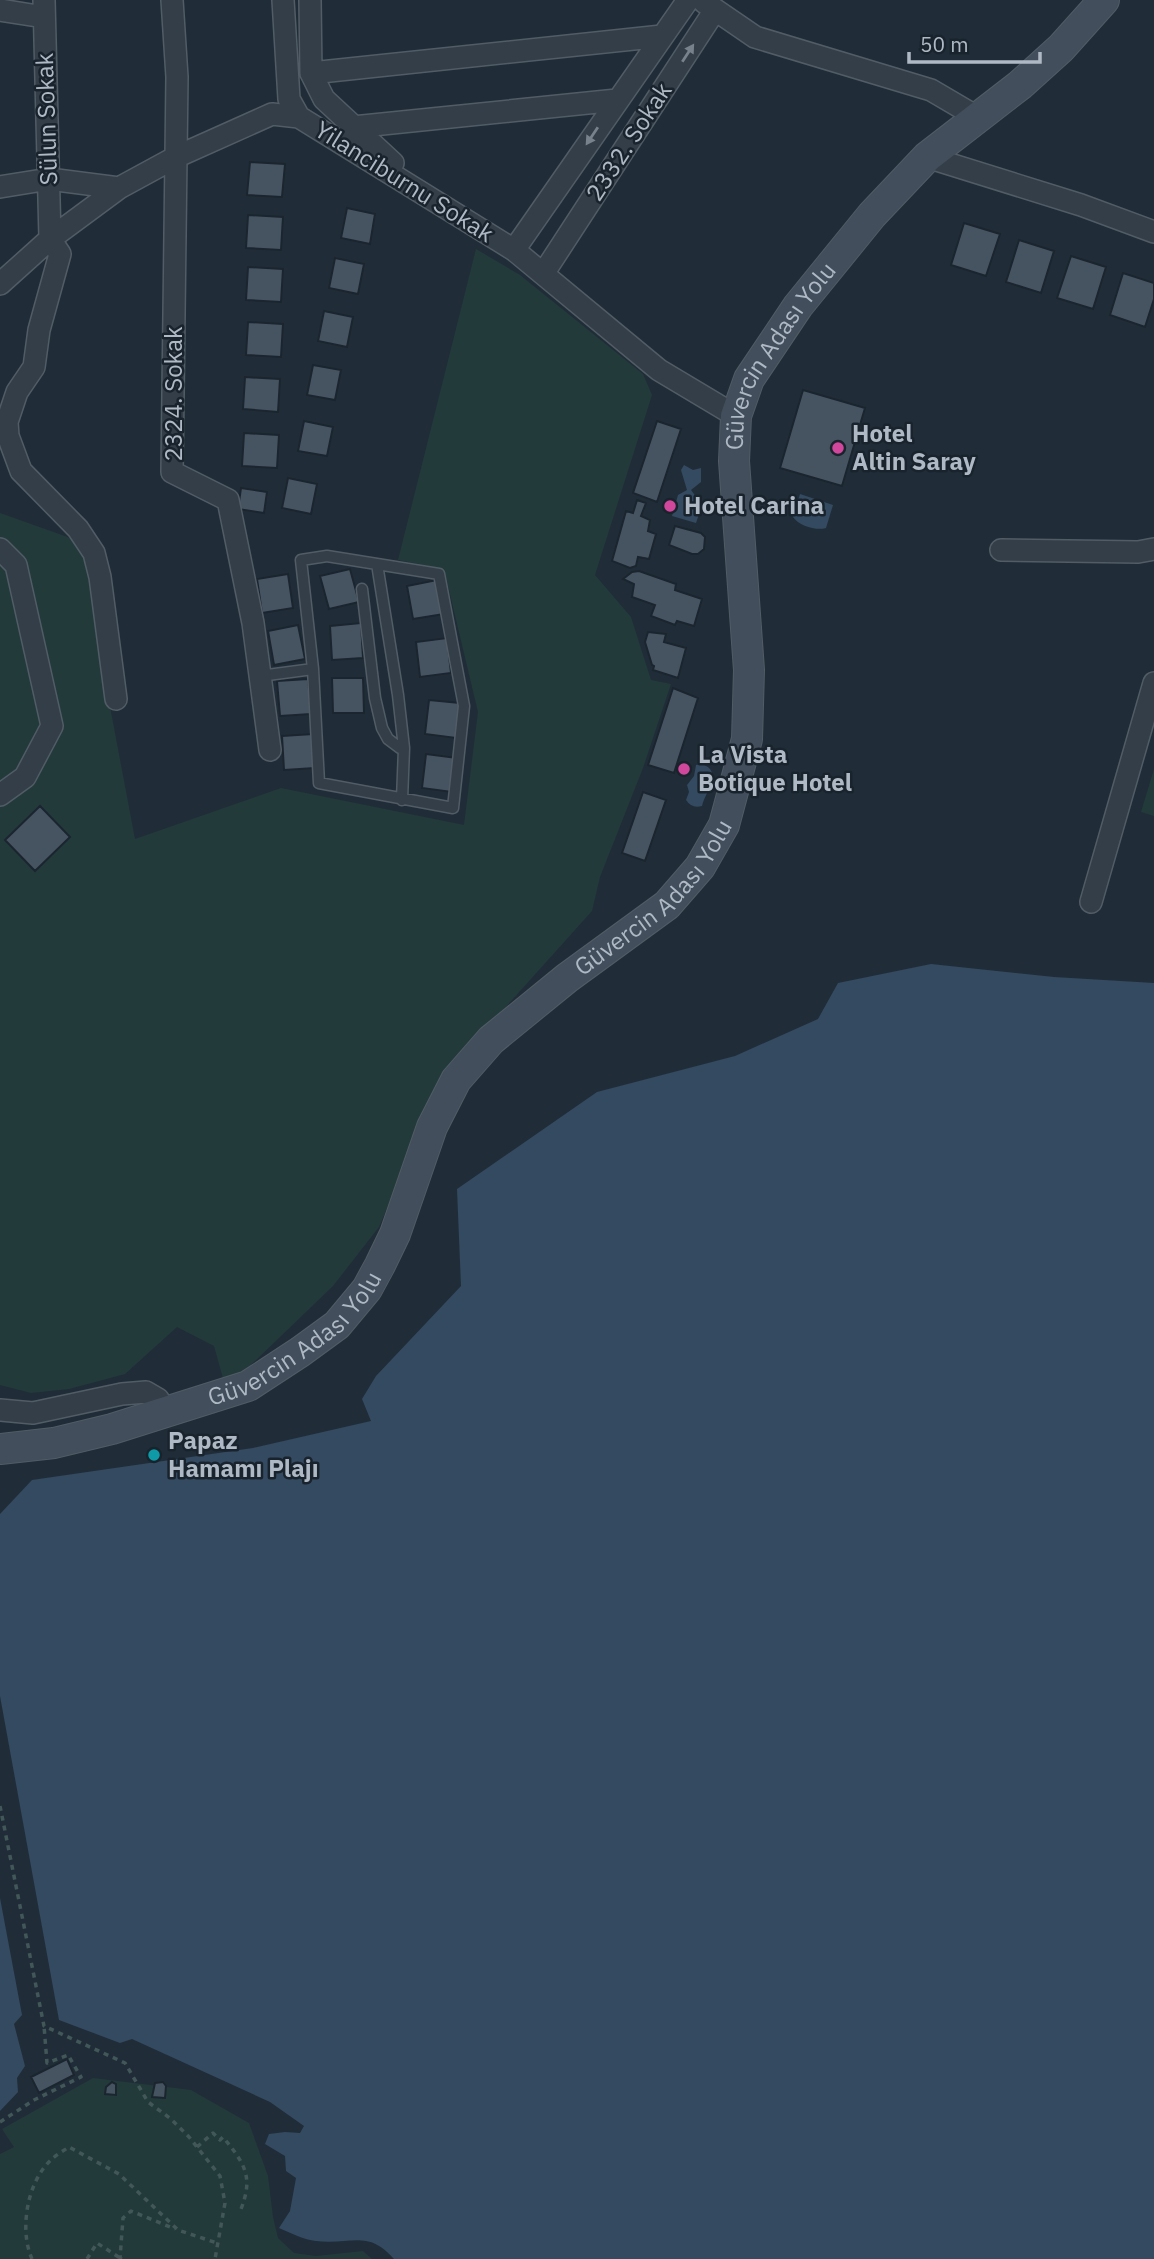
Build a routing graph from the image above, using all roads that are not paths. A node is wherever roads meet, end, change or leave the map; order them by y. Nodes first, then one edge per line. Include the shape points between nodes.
1 (173, 0) edge
2 (284, 0) edge
3 (310, 0) edge
4 (688, 0) edge
5 (1104, 0) edge
6 (708, 5) edge
7 (44, 8) edge
8 (0, 10) edge
9 (662, 36) junction
10 (311, 73) junction
11 (617, 100) junction
12 (299, 117) junction
13 (977, 117) junction
14 (353, 127) junction
15 (176, 157) junction
16 (927, 157) junction
17 (49, 179) junction
18 (0, 187) edge
19 (119, 188) junction
20 (436, 202) junction
21 (1154, 232) edge
22 (50, 239) junction
23 (514, 250) junction
24 (544, 274) junction
25 (0, 284) edge
26 (736, 416) junction
27 (0, 549) edge
28 (1154, 549) edge
29 (1001, 550) dead end
30 (377, 564) junction
31 (362, 589) dead end
32 (313, 668) junction
33 (260, 676) junction
34 (1154, 683) edge
35 (116, 699) dead end
36 (404, 748) junction
37 (270, 750) dead end
38 (0, 795) edge
39 (402, 800) junction
40 (1091, 902) dead end
41 (0, 1410) edge
42 (166, 1412) junction
43 (0, 1449) edge

1 - 15 street, 2324. Sokak
2 - 12 street via 289,99
3 - 10 street
4 - 9 street, 2332. Sokak
5 - 13 main road, Güvercin Adası Yolu via 1061,48
6 - 13 street via 755,37 931,90
24 -> 6 street, 2332. Sokak
7 - 8 street
7 - 17 street, Sülun Sokak
9 - 10 street
9 - 11 street, 2332. Sokak
10 - 14 street via 324,99
11 - 14 street
11 -> 23 street, 2332. Sokak
12 - 15 street, Yilanciburnu Sokak via 272,114
12 - 20 street, Yilanciburnu Sokak
13 - 16 main road, Güvercin Adası Yolu
14 - 20 street
15 - 19 street, Yilanciburnu Sokak
15 - 33 street, 2324. Sokak via 172,471 228,499
16 - 21 street
16 - 26 main road, Güvercin Adası Yolu via 872,215 798,306 749,379
17 - 18 street
17 - 19 street
17 - 22 street, Sülun Sokak
19 - 22 street, Yilanciburnu Sokak
20 - 23 street, Yilanciburnu Sokak
22 - 25 street, Yilanciburnu Sokak
22 - 35 street, Sülun Sokak via 60,254 34,367 17,392 6,422 8,436 21,471 78,529 94,553
23 - 24 street, Yilanciburnu Sokak
24 - 26 street, Yilanciburnu Sokak via 659,370
26 - 42 main road, Güvercin Adası Yolu via 734,461 749,670 747,739 724,825 700,867 667,905 491,1040 456,1080 432,1127 395,1234 367,1289 346,1315 300,1353 248,1386
27 - 38 street via 16,565 52,726 25,778
28 - 29 street
30 - 32 lane via 327,556 301,560
30 - 36 lane
30 - 39 lane via 439,574 464,706 453,808
31 - 36 lane via 382,728 388,739
32 - 33 lane
32 - 39 lane via 319,783
33 - 37 street, 2324. Sokak
34 - 40 street
36 - 39 lane
41 - 42 street via 33,1413 146,1392 158,1399
42 - 43 main road, Güvercin Adası Yolu via 54,1443

